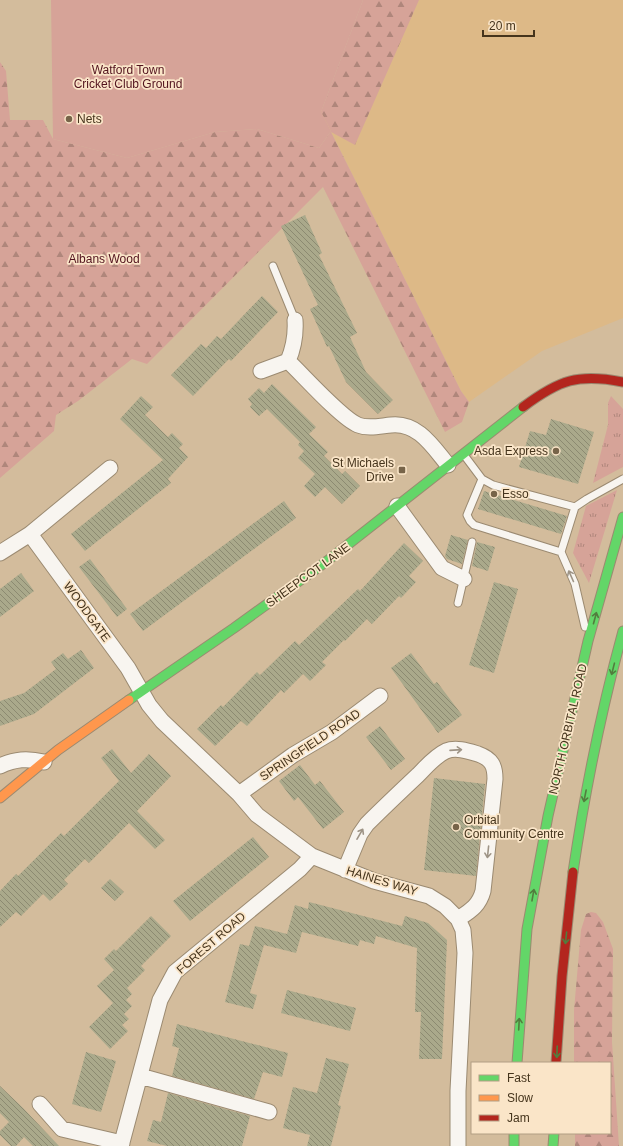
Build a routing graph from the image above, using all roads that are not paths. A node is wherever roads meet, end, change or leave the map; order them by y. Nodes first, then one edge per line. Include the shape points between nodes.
1 (273, 266) dead end
2 (295, 320) joint
3 (288, 361) junction
4 (261, 371) dead end
5 (623, 382) edge
6 (462, 454) junction
7 (448, 465) junction
8 (110, 468) dead end
9 (482, 479) junction
10 (623, 479) edge
11 (397, 506) junction
12 (575, 508) junction
13 (623, 518) edge
14 (30, 534) junction
15 (472, 542) dead end
16 (561, 552) junction
17 (0, 553) edge
18 (464, 579) junction
19 (458, 604) dead end
20 (623, 631) edge
21 (588, 641) junction
22 (140, 691) junction
23 (380, 696) dead end
24 (44, 762) junction
25 (0, 766) edge
26 (239, 794) junction
27 (0, 798) edge
28 (312, 856) junction
29 (345, 870) junction
30 (458, 919) junction
31 (517, 1062) edge
32 (556, 1062) edge
33 (140, 1076) junction
34 (40, 1104) dead end
35 (269, 1112) dead end
36 (514, 1134) edge
37 (554, 1134) edge
38 (121, 1145) edge
39 (458, 1146) edge
40 (514, 1146) edge
41 (553, 1146) edge

1 - 2 lane
2 - 3 street via 295,341
3 - 4 street
3 - 7 street via 351,421 365,427 394,424 413,428
5 - 6 main road, SHEEPCOT LANE via 578,376 555,386
6 - 7 main road, SHEEPCOT LANE
6 - 9 lane
7 - 11 main road, SHEEPCOT LANE
8 - 14 street
9 - 12 lane via 493,485
9 - 16 lane via 467,515 470,522
10 - 12 lane via 586,499
11 - 18 street via 442,568
11 - 22 main road, SHEEPCOT LANE via 367,532 286,592
12 - 16 lane
21 -> 13 main road, NORTH ORBITAL ROAD
14 - 17 street
14 - 22 street, WOODGATE via 128,668
15 - 18 lane
21 -> 16 lane via 575,584
18 - 19 lane
20 -> 32 main road via 601,718 568,908
31 -> 21 main road, NORTH ORBITAL ROAD via 527,929 548,816
22 - 24 main road, SHEEPCOT LANE
22 - 26 street, HAINES WAY via 162,721
23 - 26 street, SPRINGFIELD ROAD via 332,732 293,755
24 - 25 street via 25,759
24 - 27 main road, SHEEPCOT LANE
26 - 28 street, HAINES WAY via 257,815
28 - 29 street, HAINES WAY
28 - 33 street, FOREST ROAD via 300,869 175,972 160,1000
29 - 30 street, HAINES WAY via 429,896 445,906
29 -> 30 street via 363,829 433,760 446,751 456,750 483,756 492,762 496,779 483,891 481,900 474,908
30 - 39 street, HAINES WAY via 463,930 465,953
33 - 35 street
33 - 38 street, FOREST ROAD
34 - 38 street via 62,1129
36 - 40 main road
37 - 41 main road

